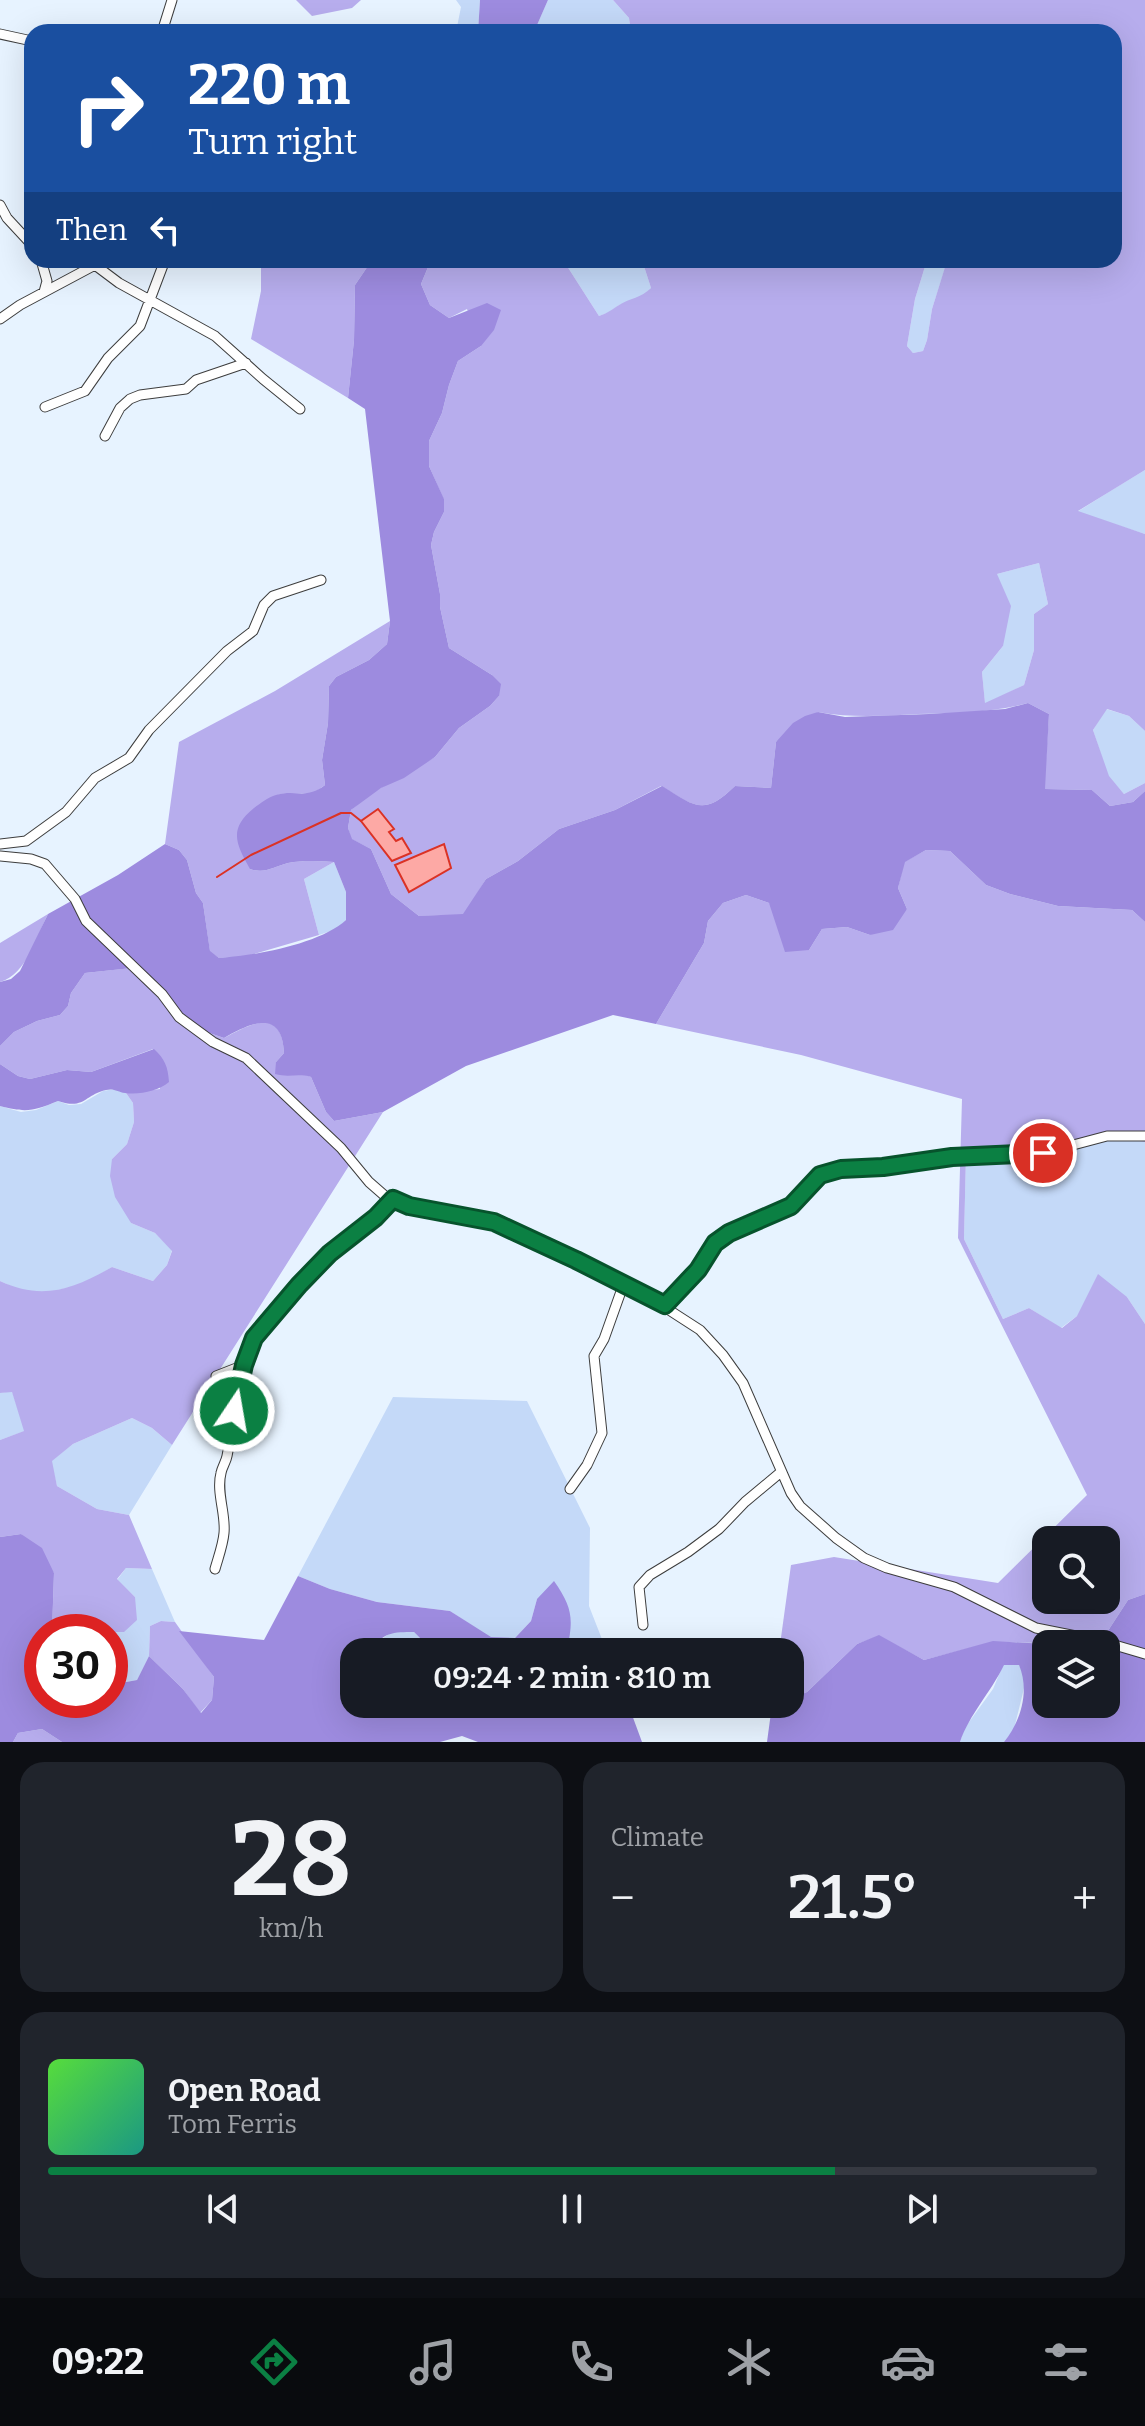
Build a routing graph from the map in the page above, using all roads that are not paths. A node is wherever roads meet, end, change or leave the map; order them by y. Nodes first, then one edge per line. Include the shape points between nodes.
1 (172, 0) edge
2 (164, 24) edge
3 (0, 34) edge
4 (24, 39) edge
5 (0, 205) edge
6 (24, 236) edge
7 (43, 268) edge
8 (86, 268) edge
9 (103, 268) edge
10 (162, 268) edge
11 (44, 292) junction
12 (150, 300) junction
13 (0, 319) edge
14 (246, 363) junction
15 (45, 407) dead end
16 (300, 409) dead end
17 (105, 436) dead end
18 (321, 580) dead end
19 (0, 844) edge
20 (0, 856) edge
21 (1145, 1136) edge
22 (393, 1199) junction
23 (624, 1283) junction
24 (665, 1305) junction
25 (244, 1365) junction
26 (216, 1376) dead end
27 (781, 1472) junction
28 (570, 1489) dead end
29 (215, 1569) dead end
30 (643, 1625) dead end
31 (1145, 1654) edge

1 - 2 street
3 - 4 street
5 - 6 street
7 - 11 street
8 - 11 street
9 - 12 street
10 - 12 street
11 - 13 street
12 - 14 street via 215,336
12 - 15 street via 140,326 85,391
14 - 16 street
14 - 17 street via 196,380 186,389 130,399
18 - 19 street via 273,596 253,631 149,730 129,758 95,778 66,812 26,841
20 - 22 street via 45,864 86,921 179,1017 246,1058 341,1148 369,1182
21 - 24 street via 1107,1136 1043,1153 952,1157 820,1175 791,1206 715,1243
22 - 23 street via 494,1222
22 - 25 street via 299,1285 254,1338
23 - 24 street
23 - 28 street via 594,1356 602,1433
24 - 27 street via 700,1330 733,1370
25 - 26 street
25 - 29 street via 220,1474 224,1533
27 - 30 street via 719,1529 639,1587
27 - 31 street via 800,1506 864,1558 954,1587 1036,1628

